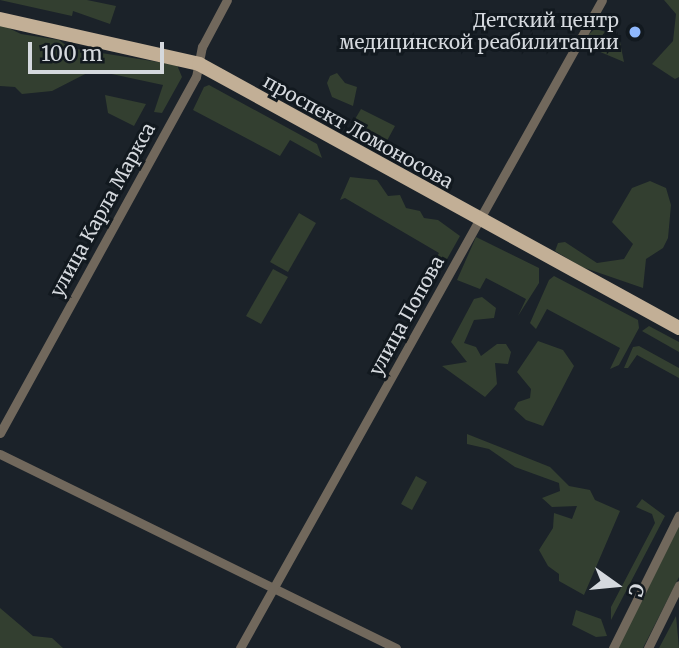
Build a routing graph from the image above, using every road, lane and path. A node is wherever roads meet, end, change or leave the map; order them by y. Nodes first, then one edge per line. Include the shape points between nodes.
1 (227, 0) edge
2 (602, 0) edge
3 (0, 19) edge
4 (199, 64) junction
5 (480, 221) junction
6 (679, 328) edge
7 (0, 433) edge
8 (0, 454) edge
9 (679, 514) edge
10 (679, 585) edge
11 (274, 587) junction
12 (240, 648) edge
13 (396, 648) edge
14 (613, 648) edge
15 (648, 648) edge

1 - 4 street, улица Карла Маркса via 202,47
2 - 5 street, улица Попова
3 - 4 main road, проспект Ломоносова
4 - 5 main road, проспект Ломоносова
4 - 7 street, улица Карла Маркса via 194,82
5 - 6 main road, проспект Ломоносова
5 - 11 street, улица Попова
8 - 11 street
9 - 14 street
10 - 15 street
11 - 12 street, улица Попова
11 - 13 street

